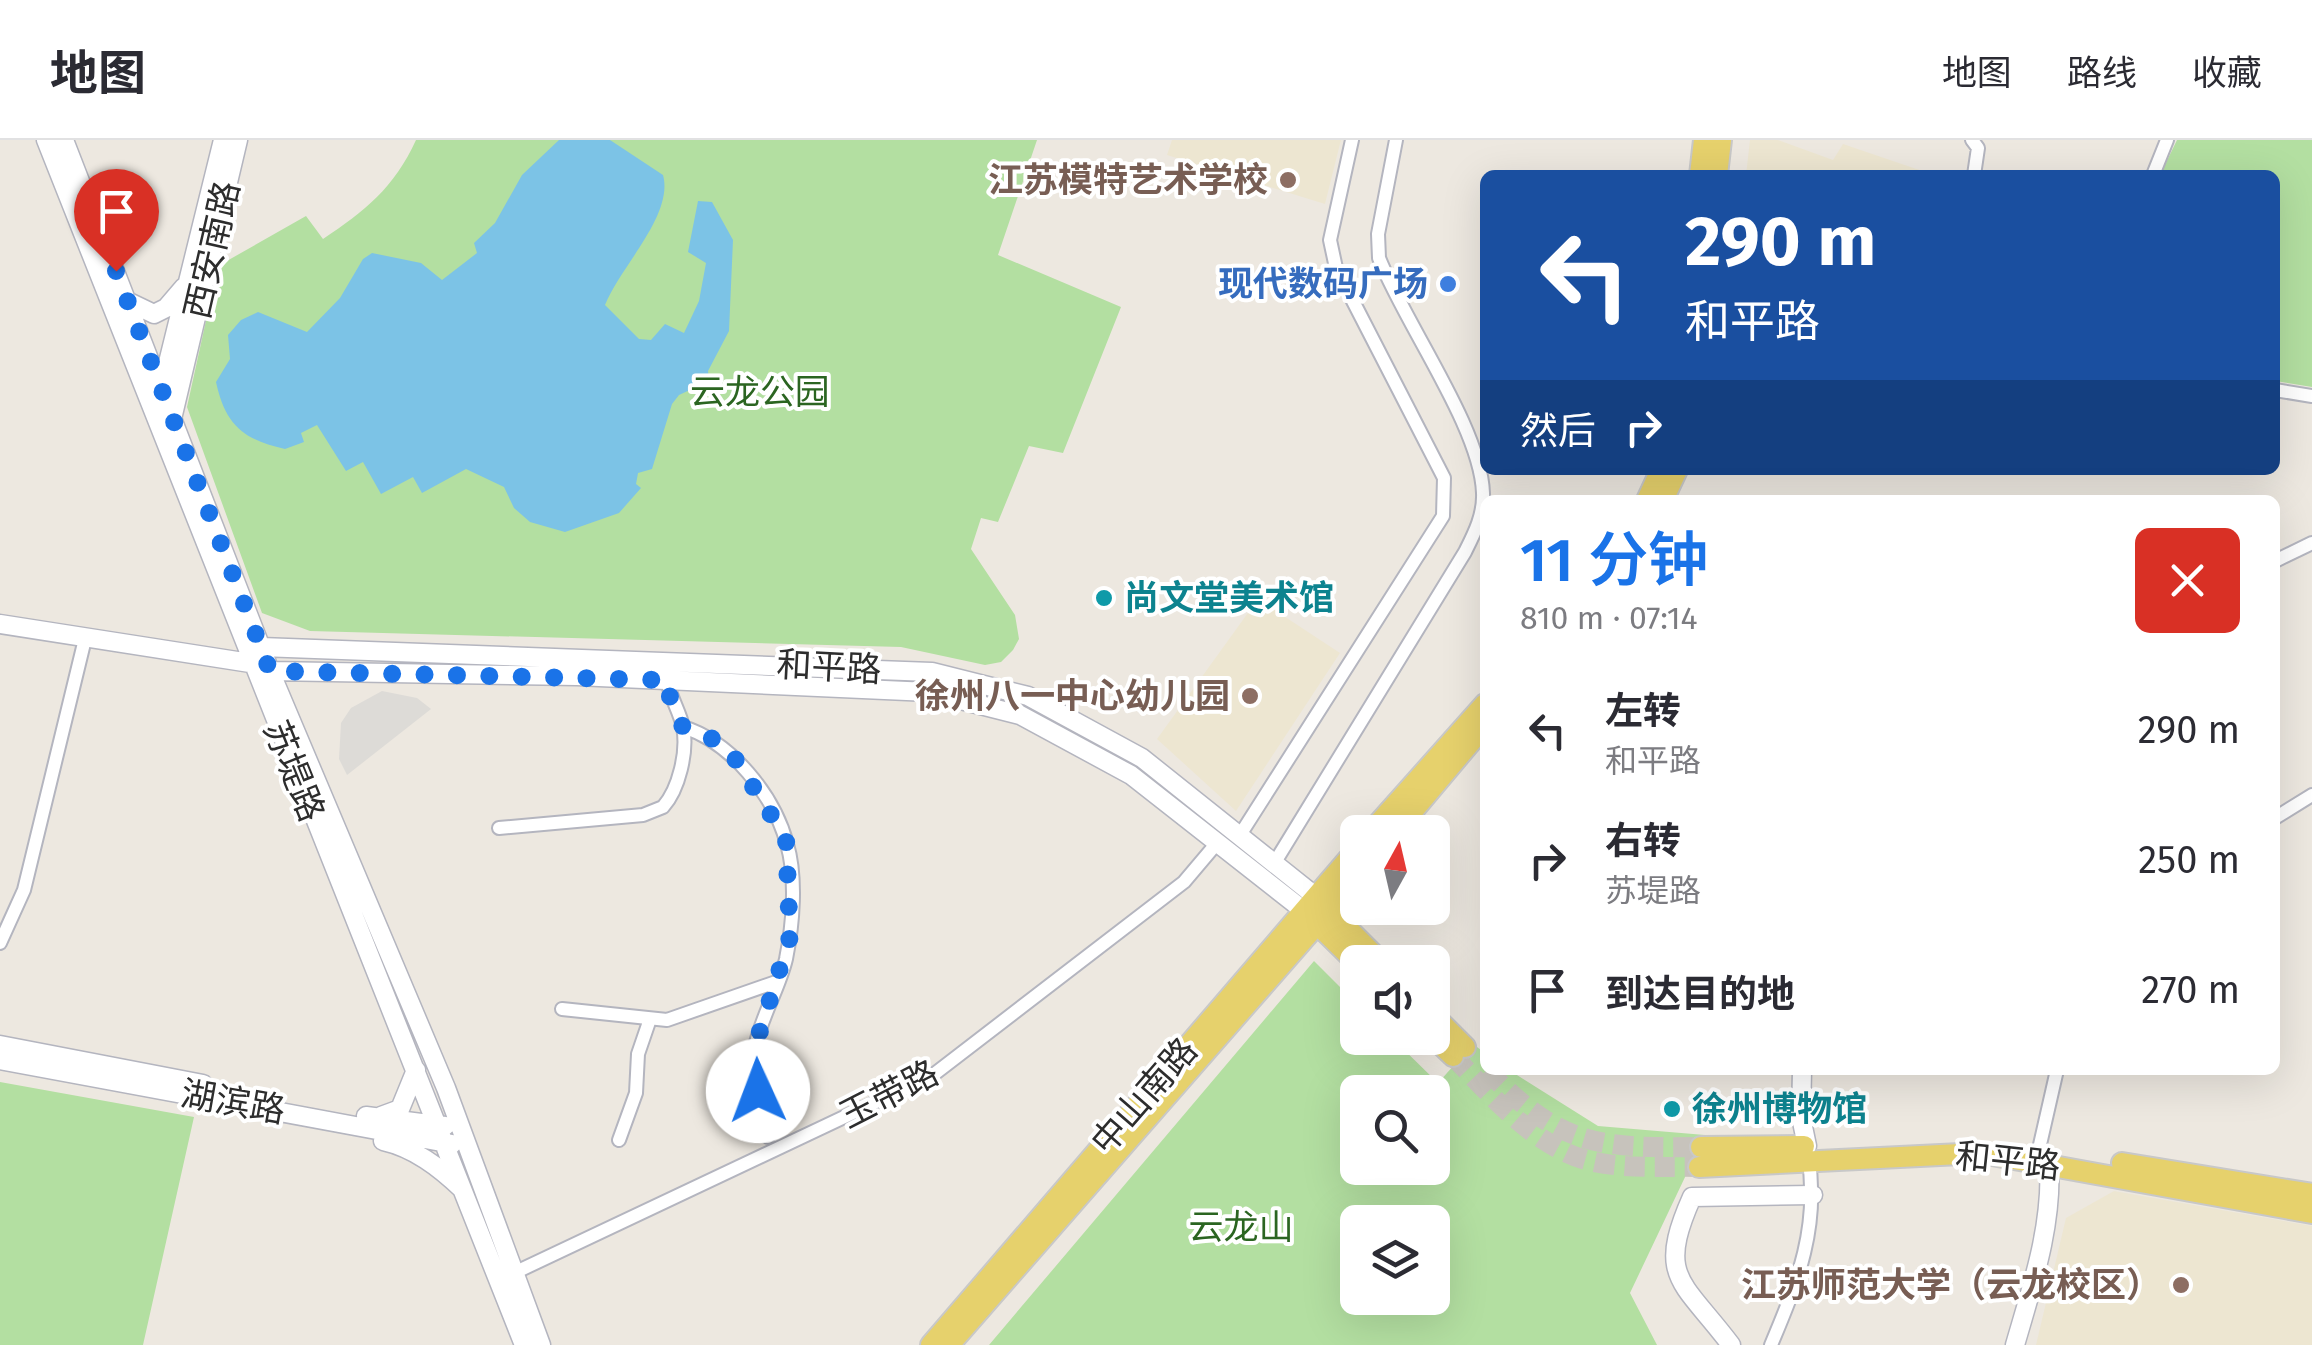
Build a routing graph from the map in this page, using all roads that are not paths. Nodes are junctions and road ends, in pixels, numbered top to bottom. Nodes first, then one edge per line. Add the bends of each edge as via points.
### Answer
1 (46, 140) edge
2 (64, 140) edge
3 (222, 140) edge
4 (238, 140) edge
5 (1352, 140) edge
6 (1396, 140) edge
7 (1704, 140) edge
8 (1721, 140) edge
9 (1972, 140) edge
10 (2168, 140) edge
11 (1701, 170) edge
12 (1718, 170) edge
13 (1975, 170) edge
14 (2155, 170) edge
15 (188, 283) junction
16 (129, 302) junction
17 (162, 388) junction
18 (2280, 391) edge
19 (2312, 396) edge
20 (163, 419) junction
21 (1480, 470) edge
22 (1480, 515) edge
23 (2312, 543) edge
24 (2280, 559) edge
25 (0, 624) edge
26 (85, 639) junction
27 (256, 655) junction
28 (270, 671) junction
29 (667, 680) junction
30 (1480, 710) edge
31 (683, 727) junction
32 (1480, 731) edge
33 (2312, 795) edge
34 (1386, 815) edge
35 (1409, 815) edge
36 (2280, 815) edge
37 (498, 828) dead end
38 (1240, 835) junction
39 (1217, 843) junction
40 (1275, 862) junction
41 (1340, 875) edge
42 (1340, 891) edge
43 (1316, 910) junction
44 (0, 943) edge
45 (1343, 945) edge
46 (1360, 945) edge
47 (779, 981) junction
48 (562, 1009) dead end
49 (650, 1019) junction
50 (1450, 1038) edge
51 (0, 1044) edge
52 (1450, 1046) tunnel mouth
53 (0, 1060) edge
54 (416, 1067) junction
55 (1802, 1075) edge
56 (2055, 1075) edge
57 (317, 1118) junction
58 (376, 1118) junction
59 (443, 1134) junction
60 (463, 1137) junction
61 (768, 1137) dead end
62 (619, 1140) dead end
63 (1808, 1152) junction
64 (2044, 1156) junction
65 (1700, 1157) tunnel mouth
66 (466, 1193) junction
67 (2312, 1194) edge
68 (1813, 1195) junction
69 (2312, 1213) edge
70 (511, 1281) junction
71 (520, 1312) junction
72 (524, 1345) edge
73 (540, 1345) edge
74 (931, 1345) edge
75 (950, 1345) edge
76 (1730, 1345) edge
77 (1771, 1345) edge
78 (2015, 1345) edge

1 - 20 main road, 苏堤路
2 - 16 main road, 苏堤路
3 - 15 main road, 西安南路
4 - 20 main road, 西安南路
5 - 38 street via 1330,240 1336,268 1444,478 1443,516
6 - 21 street via 1378,234 1380,258
7 - 11 main road
8 - 12 main road
9 - 13 street via 1978,148
10 - 14 street
15 - 16 main road via 154,314
15 - 17 main road, 西安南路
16 - 17 main road, 苏堤路
17 - 20 main road, 苏堤路
18 - 19 street
20 - 27 main road, 苏堤路
22 - 40 street via 1465,552
23 - 24 street
25 - 26 main road, 和平路
26 - 27 main road, 和平路
26 - 44 street via 24,890
27 - 28 main road, 苏堤路
27 - 38 main road, 和平路 via 932,672 1028,696 1142,758
27 - 54 main road, 苏堤路
28 - 29 main road, 和平路
28 - 60 main road, 苏堤路
29 - 31 street
29 - 39 main road, 和平路 via 929,692 1020,715 1131,775
30 - 34 main road
31 - 37 street via 676,784 663,807
31 - 47 street via 732,754 786,838 790,937
32 - 35 main road
33 - 36 street
38 - 40 main road, 和平路
39 - 43 main road, 和平路
39 - 70 street, 玉带路 via 1184,882 933,1075
40 - 43 main road, 和平路
41 - 43 main road, 中山南路
42 - 43 main road, 中山南路
43 - 45 main road, 和平路
43 - 46 main road, 和平路
43 - 74 main road, 中山南路
43 - 75 main road, 中山南路
47 - 49 street via 684,1016
47 - 61 street via 754,1050
48 - 49 street
49 - 62 street
50 - 52 main road via 1460,1052
51 - 58 main road, 湖滨路
53 - 57 main road, 湖滨路
54 - 58 main road via 400,1110
54 - 59 main road, 苏堤路
55 - 63 main road
56 - 64 street
57 - 59 main road, 湖滨路
57 - 66 main road via 401,1146
58 - 59 main road, 湖滨路
59 - 60 main road
59 - 66 main road, 苏堤路
60 - 70 main road, 苏堤路
63 - 64 main road, 和平路
63 - 65 main road, 和平路
63 - 68 street
64 - 67 main road, 和平路
64 - 69 main road, 和平路
64 - 78 main road via 2051,1191
66 - 70 main road, 苏堤路
68 - 76 main road via 1692,1197 1675,1235 1674,1269
68 - 77 street via 1804,1270
70 - 71 main road, 苏堤路
71 - 72 main road, 苏堤路
71 - 73 main road, 苏堤路

